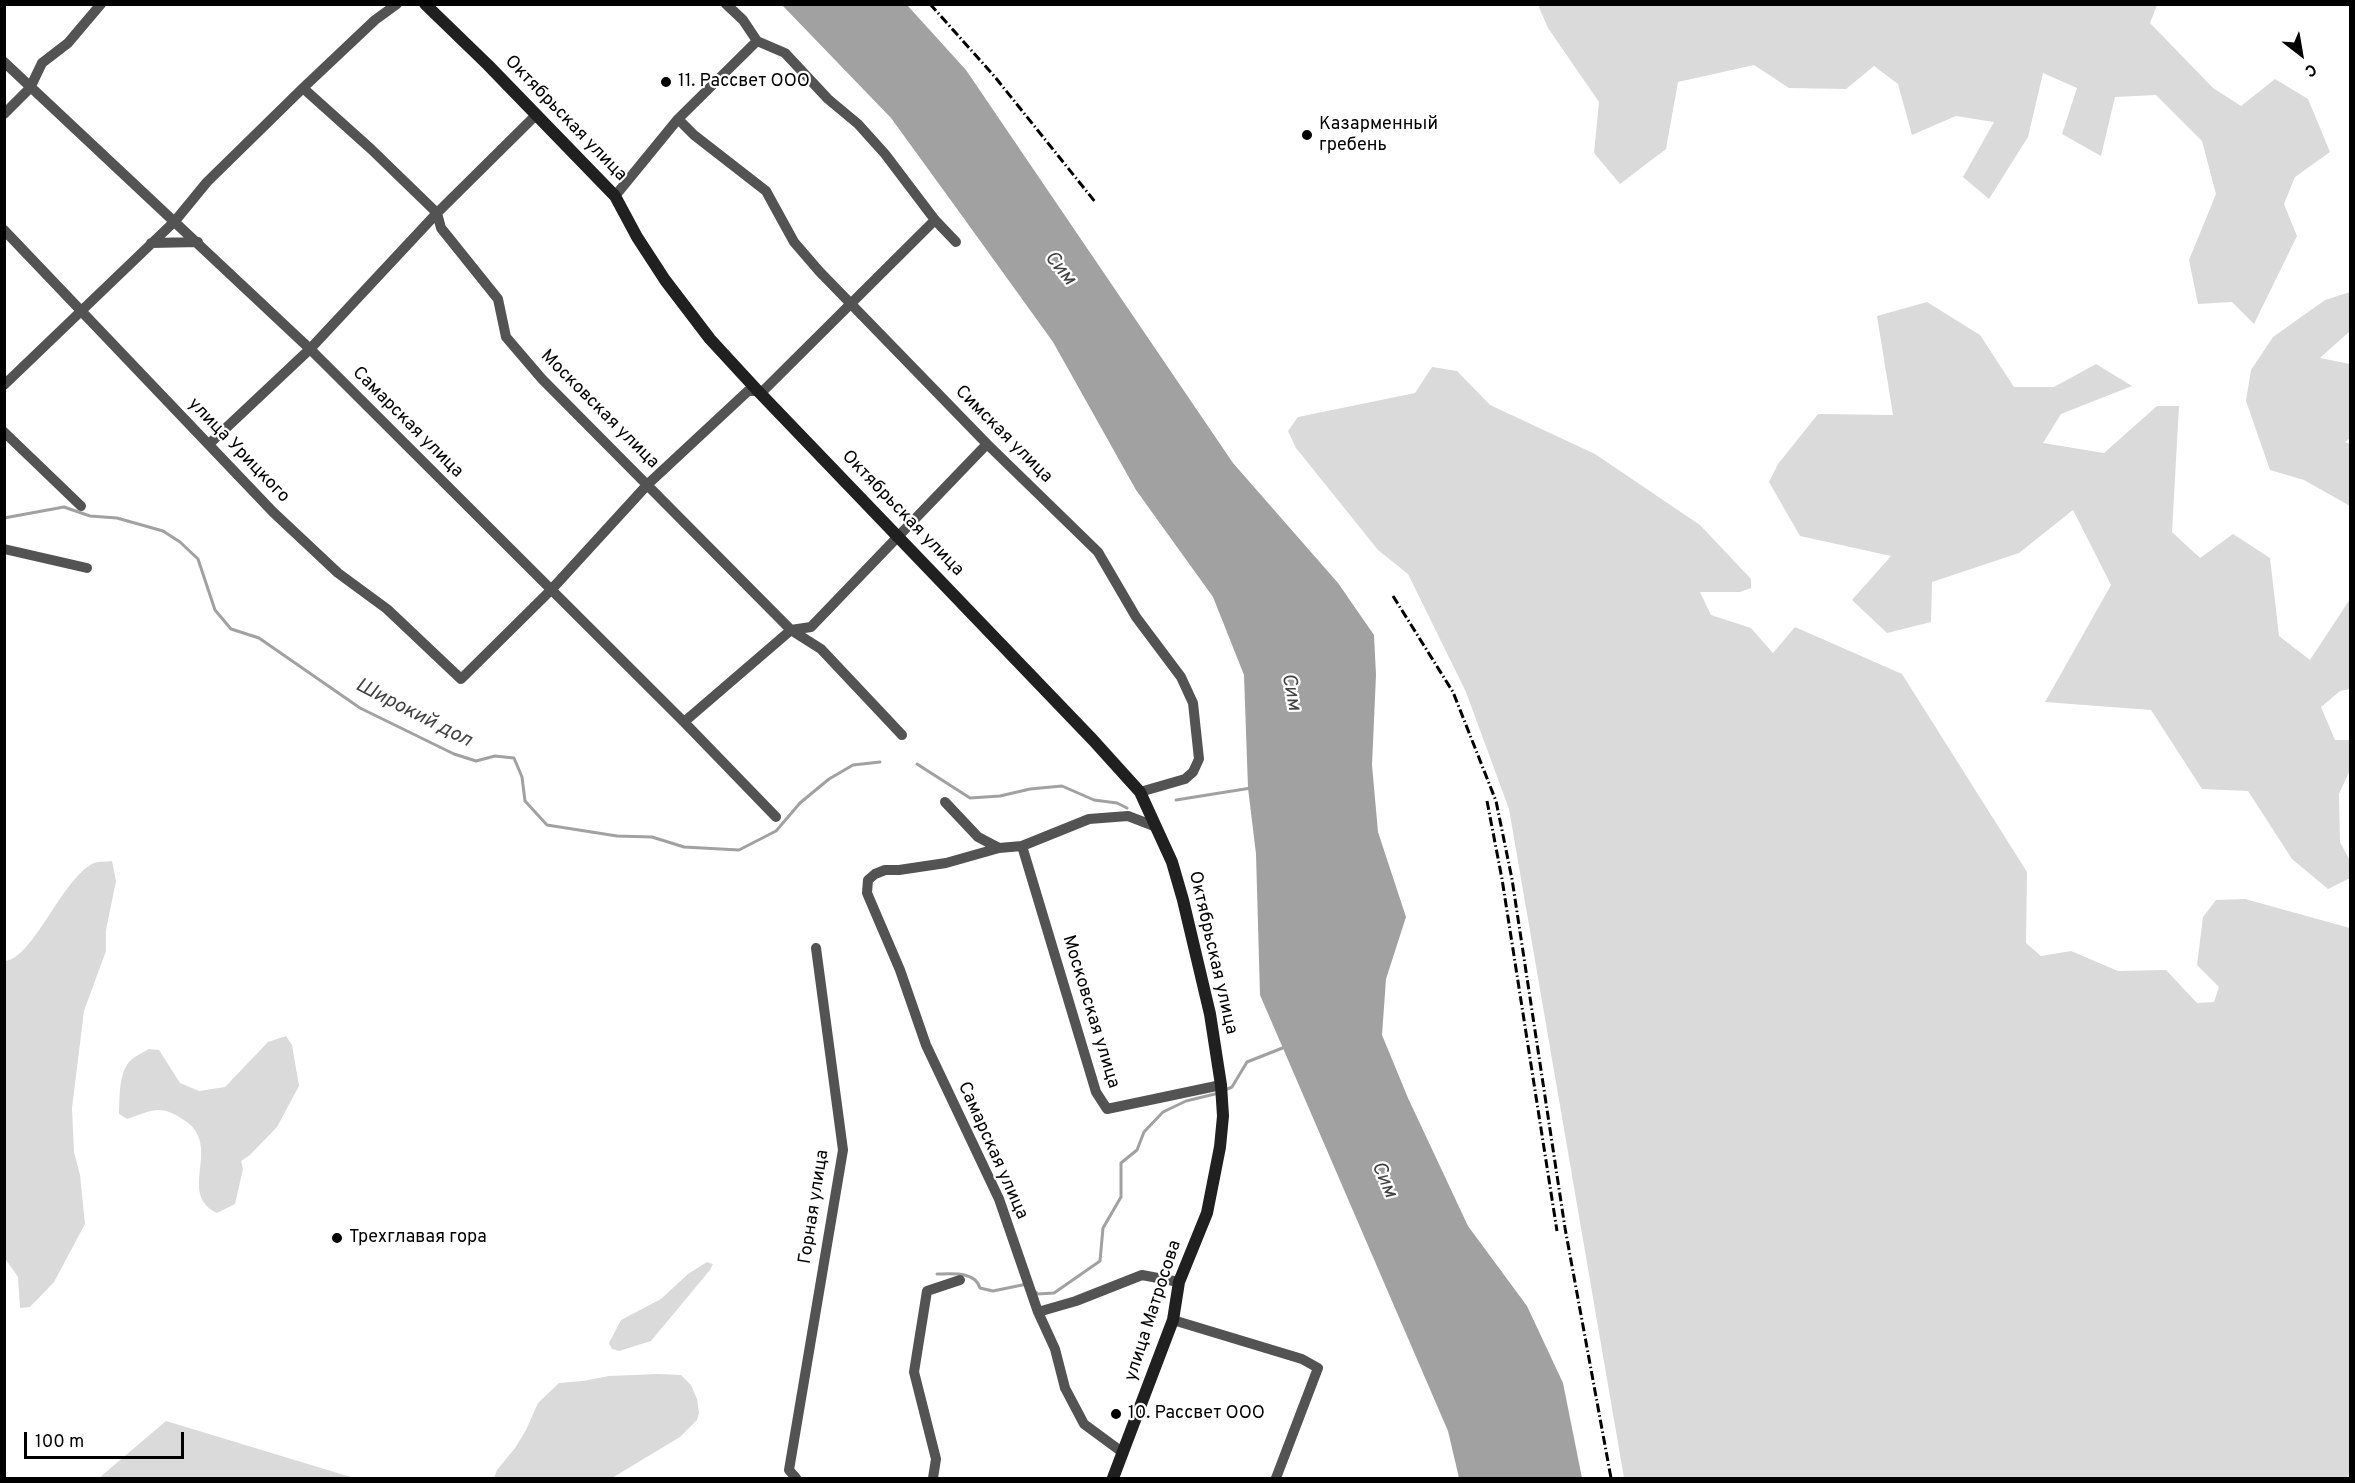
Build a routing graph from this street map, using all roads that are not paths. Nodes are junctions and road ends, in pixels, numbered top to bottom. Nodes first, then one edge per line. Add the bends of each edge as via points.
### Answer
1 (96, 4) edge
2 (101, 4) edge
3 (397, 4) edge
4 (425, 4) edge
5 (726, 4) edge
6 (90, 17) junction
7 (757, 41) junction
8 (4, 62) edge
9 (30, 88) junction
10 (303, 88) junction
11 (4, 114) edge
12 (536, 115) junction
13 (678, 119) junction
14 (615, 196) junction
15 (437, 213) junction
16 (935, 220) junction
17 (176, 221) junction
18 (4, 230) edge
19 (198, 242) junction
20 (956, 242) dead end
21 (151, 243) junction
22 (851, 302) junction
23 (81, 311) junction
24 (310, 349) junction
25 (4, 385) edge
26 (757, 390) junction
27 (4, 432) edge
28 (209, 444) junction
29 (987, 444) junction
30 (648, 484) junction
31 (81, 506) dead end
32 (898, 535) junction
33 (4, 549) edge
34 (87, 568) dead end
35 (551, 590) junction
36 (791, 630) junction
37 (684, 722) junction
38 (902, 735) dead end
39 (1140, 792) junction
40 (945, 802) dead end
41 (776, 817) dead end
42 (1154, 826) junction
43 (1022, 846) junction
44 (999, 848) junction
45 (816, 948) dead end
46 (1221, 1084) junction
47 (1223, 1116) joint
48 (960, 1280) dead end
49 (1179, 1282) junction
50 (1038, 1312) junction
51 (1173, 1320) junction
52 (1122, 1452) junction
53 (792, 1474) edge
54 (933, 1479) edge
55 (1113, 1479) edge
56 (1276, 1479) edge

1 - 6 street
2 - 6 street
3 - 10 street
4 - 12 main road, Октябрьская улица
5 - 7 street
6 - 9 street via 68,43 42,63
7 - 13 street
7 - 16 street via 785,53 858,124
8 - 9 street, Самарская улица
9 - 11 street
9 - 17 street, Самарская улица
10 - 15 street, Московская улица
10 - 17 street via 207,182
12 - 14 main road, Октябрьская улица
12 - 15 street
13 - 14 street
13 - 22 street, Симская улица via 766,191 794,242
14 - 26 main road, Октябрьская улица via 665,280 710,339
15 - 24 street
15 - 30 street, Московская улица via 441,228 498,299 507,337 542,379
16 - 20 street
16 - 22 street
17 - 19 street, Самарская улица
17 - 21 street
18 - 23 street, улица Урицкого
19 - 21 street
19 - 24 street, Самарская улица
21 - 23 street
22 - 26 street via 763,391
22 - 29 street, Симская улица
23 - 25 street
23 - 28 street, улица Урицкого
24 - 28 street
24 - 35 street, Самарская улица
26 - 30 street via 748,391
26 - 32 main road, Октябрьская улица
27 - 31 street
28 - 35 street, улица Урицкого via 338,573 387,609 461,679
29 - 32 street
29 - 39 street, Симская улица via 1098,552 1136,617 1181,677 1193,703 1198,759 1193,772 1185,779
30 - 35 street
30 - 36 street, Московская улица
32 - 36 street via 811,627
32 - 39 main road, Октябрьская улица
33 - 34 street
35 - 37 street, Самарская улица
36 - 37 street
36 - 38 street, Московская улица via 821,649
37 - 41 street, Самарская улица
39 - 42 main road, Октябрьская улица
40 - 44 street via 978,837
42 - 43 street via 1128,816 1089,819
42 - 46 main road, Октябрьская улица via 1172,862 1183,900 1210,1014
43 - 44 street
43 - 46 street, Московская улица via 1096,1092 1107,1109
44 - 50 street, Самарская улица via 946,863 885,870 868,880 867,893 926,1045 999,1199
45 - 53 street, Горная улица via 843,1150
46 - 47 main road, Октябрьская улица
47 - 49 main road, улица Матросова via 1207,1213
48 - 54 street via 927,1292 922,1310 914,1372 936,1459
49 - 50 street via 1142,1275
49 - 51 main road, улица Матросова
50 - 52 street, Самарская улица via 1055,1349 1065,1388 1084,1424
51 - 52 main road, улица Матросова
51 - 56 street via 1302,1359 1318,1368
52 - 55 main road, улица Матросова

